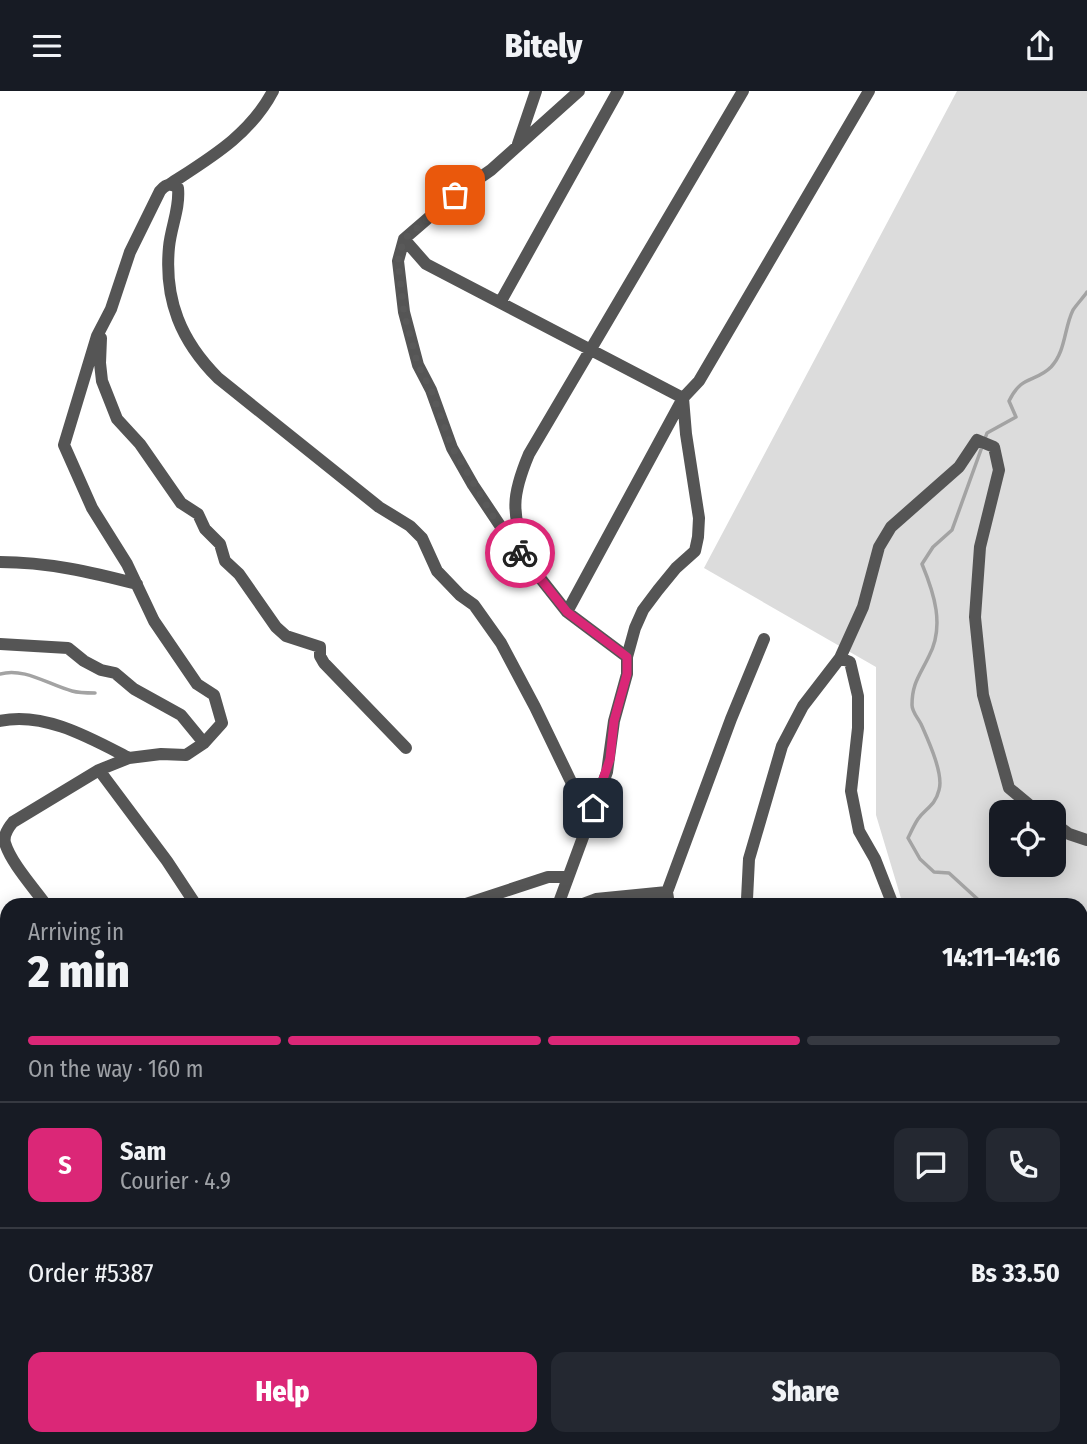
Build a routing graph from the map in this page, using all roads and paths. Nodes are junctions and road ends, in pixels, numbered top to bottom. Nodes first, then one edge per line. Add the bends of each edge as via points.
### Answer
1 (273, 91) edge
2 (536, 91) edge
3 (579, 91) edge
4 (618, 91) edge
5 (743, 91) edge
6 (869, 91) edge
7 (518, 145) junction
8 (170, 184) junction
9 (404, 239) junction
10 (501, 301) junction
11 (106, 318) junction
12 (592, 349) junction
13 (683, 398) junction
14 (526, 560) junction
15 (0, 562) edge
16 (136, 584) junction
17 (567, 612) junction
18 (764, 639) dead end
19 (0, 644) edge
20 (627, 657) junction
21 (841, 659) junction
22 (0, 721) edge
23 (204, 743) junction
24 (406, 748) dead end
25 (129, 758) junction
26 (99, 770) junction
27 (1024, 800) edge
28 (586, 825) junction
29 (1066, 832) edge
30 (1087, 840) edge
31 (566, 877) junction
32 (41, 898) edge
33 (191, 898) edge
34 (484, 898) edge
35 (560, 898) edge
36 (668, 898) edge
37 (747, 898) edge
38 (890, 898) edge

1 - 8 street via 254,122 239,136
2 - 7 street
3 - 7 street
4 - 10 street
5 - 12 street
6 - 13 street via 699,381
7 - 9 street
8 - 11 street via 160,191 130,252
8 - 28 street via 178,188 169,246 172,298 176,318 199,359 422,538 437,571 474,605 501,643 577,794
9 - 10 street via 426,264
9 - 14 street via 398,261 404,313 418,365 457,457
10 - 12 street
11 - 16 street via 64,446 92,508
11 - 24 street via 100,363 117,419 181,503 198,514 220,544 225,561 276,627 286,636 320,647 324,663
12 - 13 street
12 - 14 street via 529,454 517,484 514,505
13 - 17 street
13 - 20 street via 699,518 695,551 643,610
14 - 17 street
15 - 16 street via 81,569
16 - 23 street via 154,621 197,684 214,695 222,723
17 - 20 street
18 - 36 street
19 - 23 street via 68,648 181,715
20 - 28 street via 607,772
21 - 27 street via 891,527 959,467 977,439 994,447 999,470 980,547 975,617 983,695 1009,788
21 - 37 street via 803,706 782,746 749,859
21 - 38 street via 850,662 859,697 851,792 859,831
22 - 25 street via 27,718 48,723
23 - 25 street via 186,755
25 - 26 street
26 - 32 street via 8,828 5,843
26 - 33 street
28 - 31 street
29 - 30 street
31 - 34 street via 548,877
31 - 35 street

